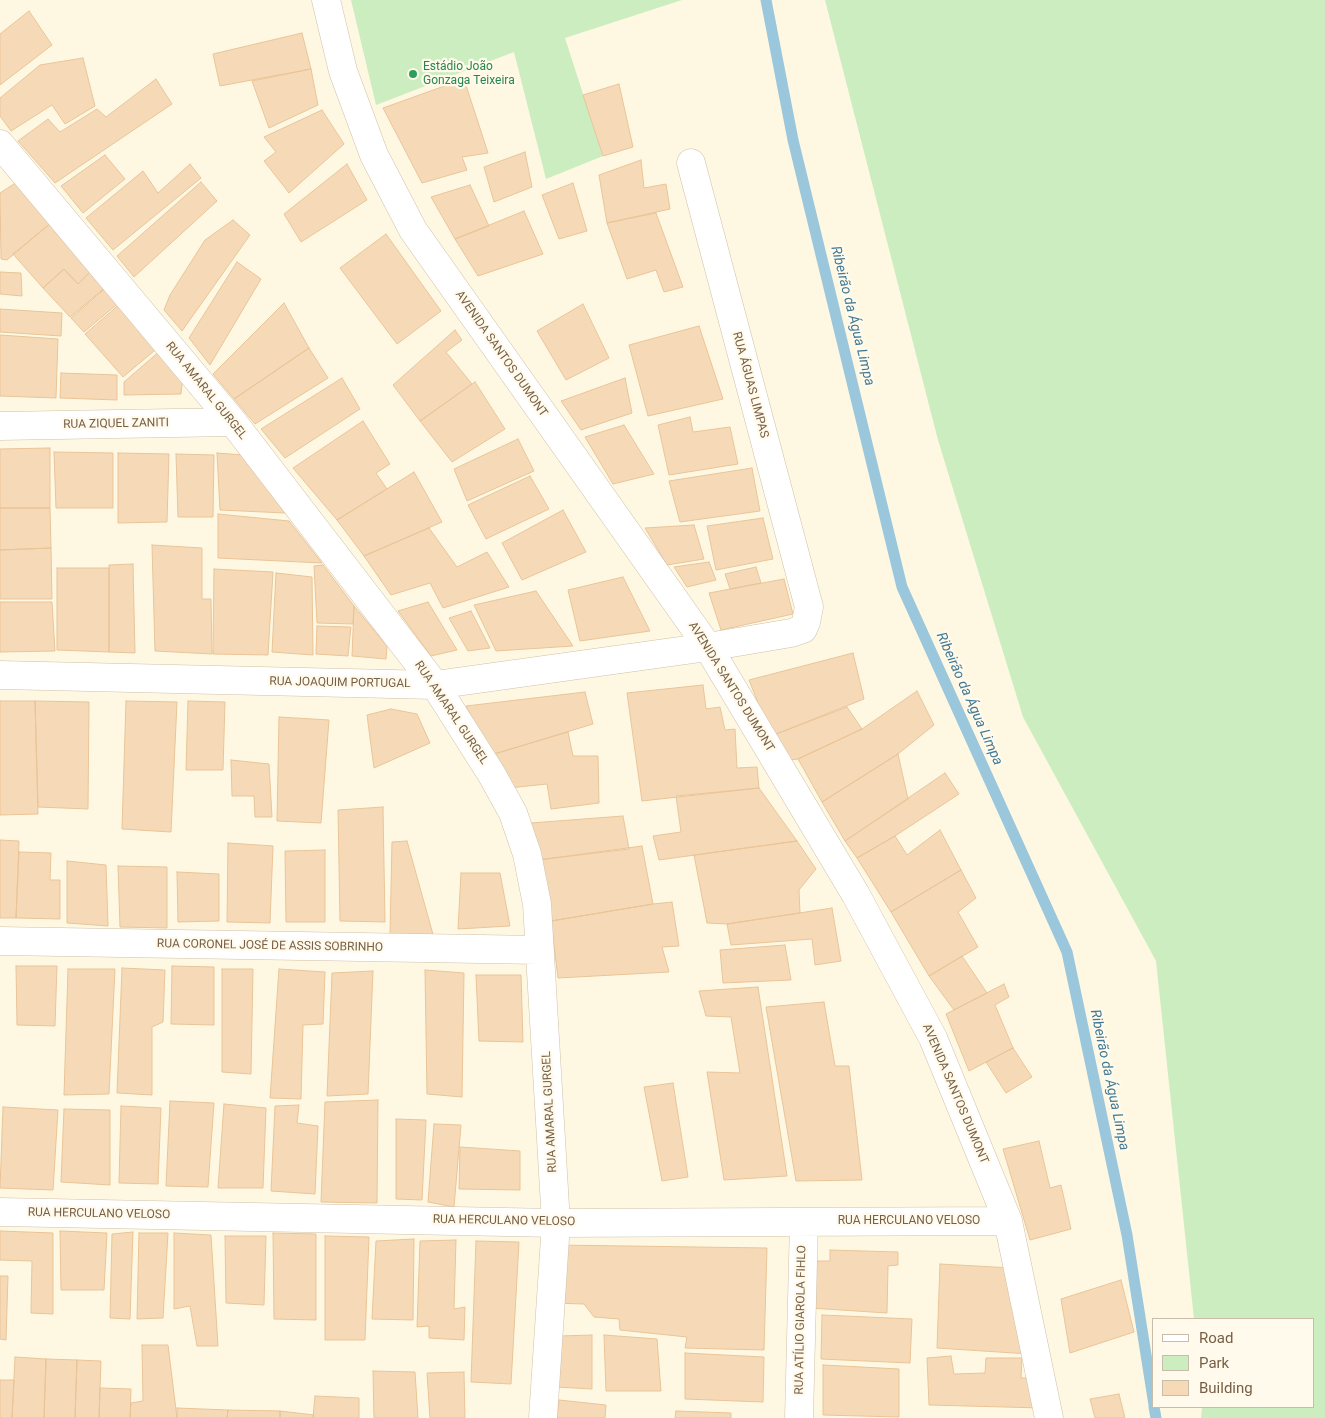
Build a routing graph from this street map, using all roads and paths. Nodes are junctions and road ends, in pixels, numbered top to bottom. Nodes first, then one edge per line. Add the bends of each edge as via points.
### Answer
1 (326, 0) edge
2 (0, 144) edge
3 (691, 163) dead end
4 (233, 422) junction
5 (0, 426) edge
6 (809, 606) joint
7 (708, 647) junction
8 (0, 676) edge
9 (435, 685) junction
10 (0, 941) edge
11 (540, 950) junction
12 (0, 1212) edge
13 (1008, 1221) junction
14 (804, 1222) junction
15 (556, 1223) junction
16 (543, 1418) edge
17 (799, 1418) edge
18 (1049, 1418) edge

1 - 7 street, AVENIDA SANTOS DUMONT via 343,70 374,155 413,230
2 - 4 street, RUA AMARAL GURGEL
3 - 6 street, RUA ÁGUAS LIMPAS
4 - 5 street, RUA ZIQUEL ZANITI
4 - 9 street, RUA AMARAL GURGEL
6 - 7 street, RUA JOAQUIM PORTUGAL via 803,629
7 - 9 street, RUA JOAQUIM PORTUGAL
7 - 13 street, AVENIDA SANTOS DUMONT via 856,895 933,1038
8 - 9 street, RUA JOAQUIM PORTUGAL
9 - 11 street, RUA AMARAL GURGEL via 513,813 527,854 537,904
10 - 11 street, RUA CORONEL JOSÉ DE ASSIS SOBRINHO
11 - 15 street, RUA AMARAL GURGEL
12 - 15 street, RUA HERCULANO VELOSO
13 - 14 street, RUA HERCULANO VELOSO
13 - 18 street, AVENIDA SANTOS DUMONT
14 - 15 street, RUA HERCULANO VELOSO
14 - 17 street, RUA ATÍLIO GIAROLA FIHLO
15 - 16 street, RUA AMARAL GURGEL

